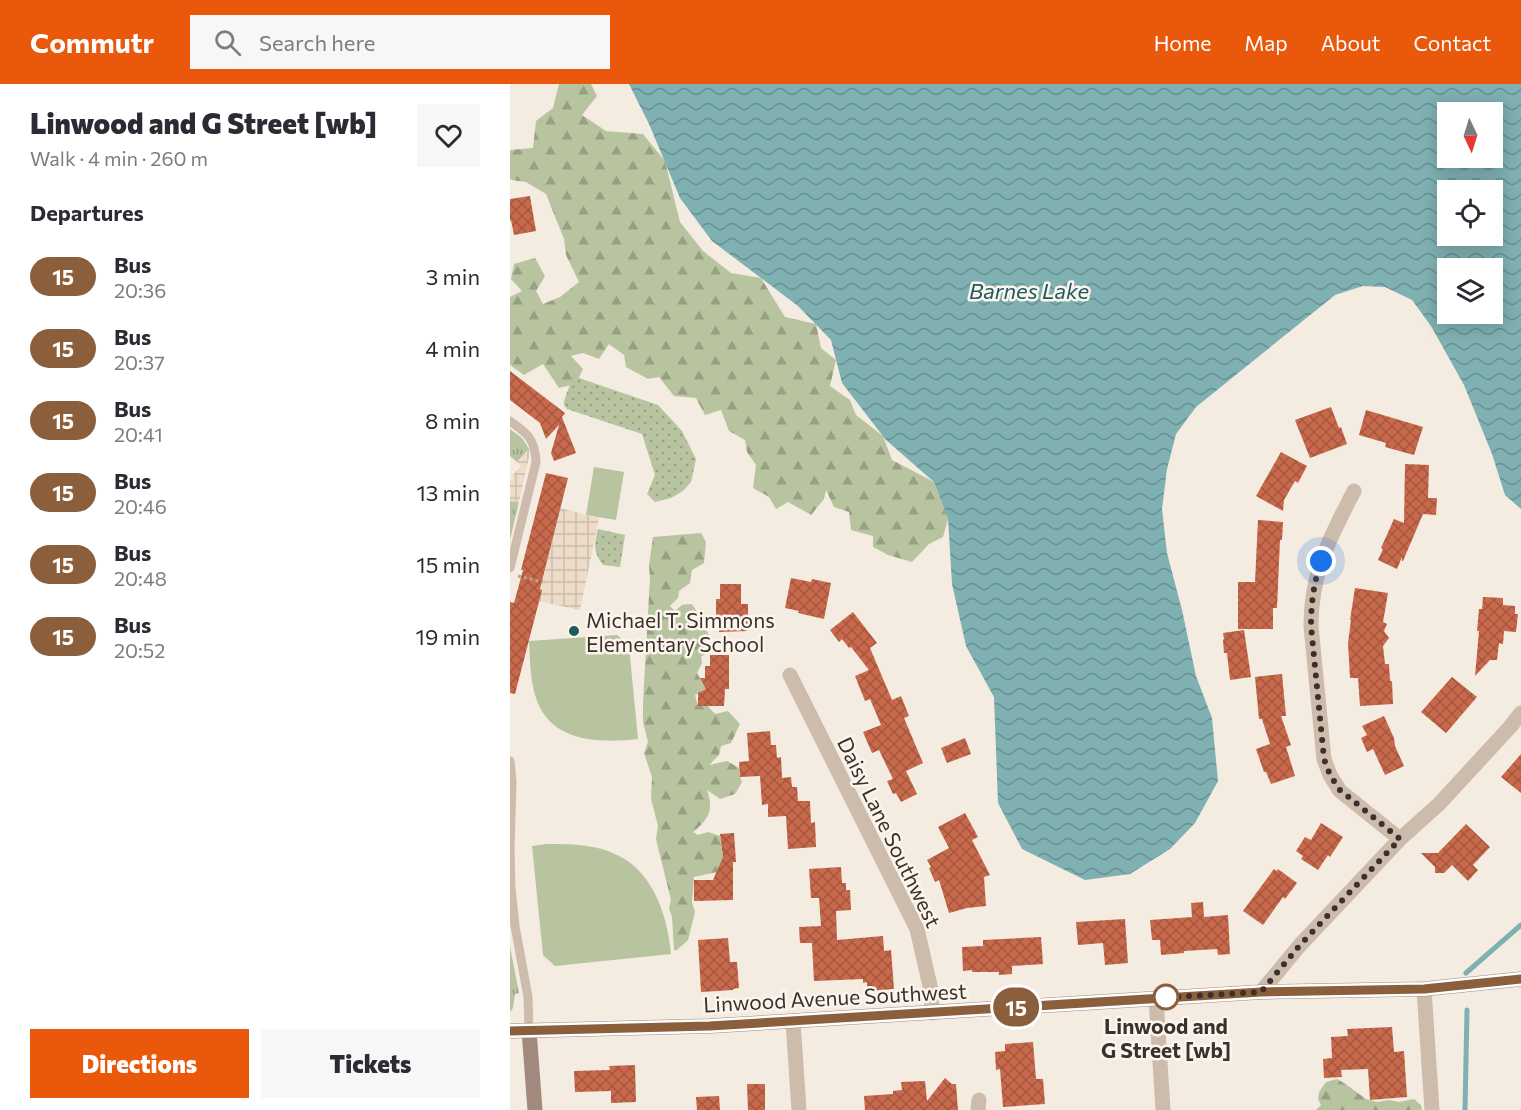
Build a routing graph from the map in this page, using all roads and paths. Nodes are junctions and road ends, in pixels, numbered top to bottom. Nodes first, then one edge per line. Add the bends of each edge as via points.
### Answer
1 (510, 421) edge
2 (1354, 491) dead end
3 (513, 572) edge
4 (543, 582) dead end
5 (790, 675) dead end
6 (1521, 713) edge
7 (510, 761) edge
8 (1400, 839) junction
9 (1521, 979) edge
10 (1424, 989) junction
11 (1261, 992) junction
12 (1156, 998) junction
13 (932, 1013) junction
14 (793, 1021) junction
15 (529, 1030) junction
16 (510, 1031) edge
17 (535, 1110) edge
18 (799, 1110) edge
19 (1163, 1110) edge
20 (1432, 1110) edge

1 - 3 lane via 533,442 536,462
2 - 8 street via 1326,545 1311,607 1324,759 1340,790
3 - 4 path
5 - 13 street, Daisy Lane Southwest via 917,929 931,990
6 - 8 street via 1439,804
7 - 15 lane via 511,888 528,998
8 - 11 street
9 - 10 street, Linwood Avenue Southwest
10 - 11 street, Linwood Avenue Southwest
10 - 20 street
11 - 12 street, Linwood Avenue Southwest
12 - 13 street, Linwood Avenue Southwest
12 - 19 street
13 - 14 street, Linwood Avenue Southwest
14 - 15 street, Linwood Avenue Southwest
14 - 18 street
15 - 16 street, Linwood Avenue Southwest
15 - 17 street

